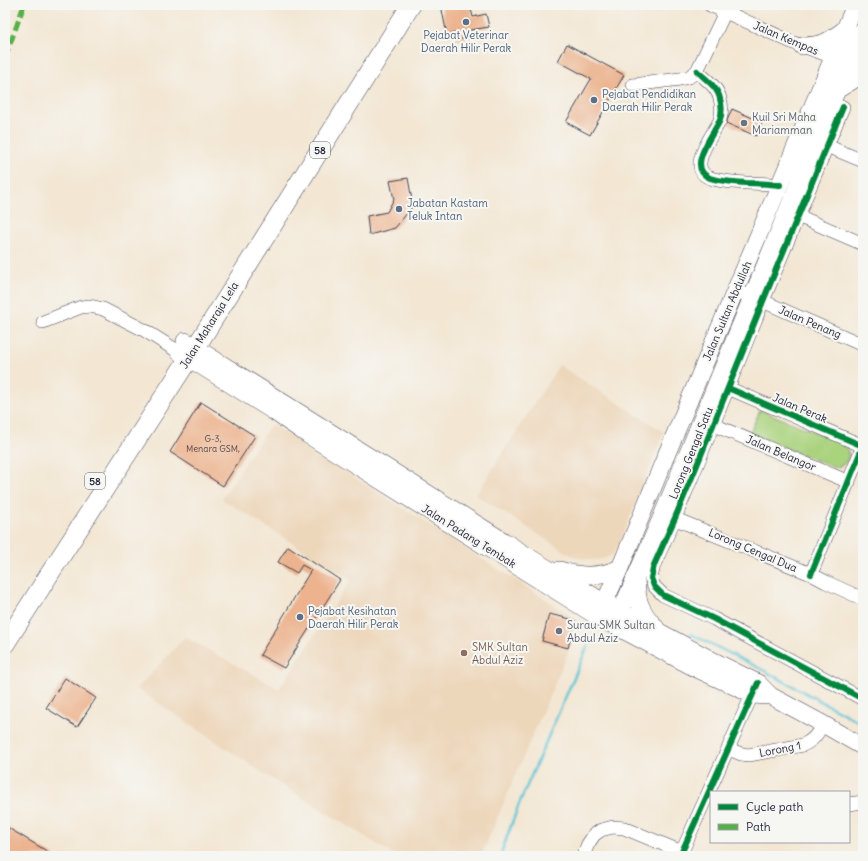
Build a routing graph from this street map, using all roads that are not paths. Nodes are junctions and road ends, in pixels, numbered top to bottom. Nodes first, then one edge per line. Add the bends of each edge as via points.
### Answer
1 (397, 5) edge
2 (411, 5) edge
3 (710, 5) edge
4 (855, 5) edge
5 (725, 12) junction
6 (845, 29) junction
7 (862, 36) edge
8 (802, 46) junction
9 (833, 57) junction
10 (856, 66) edge
11 (697, 71) junction
12 (863, 76) edge
13 (633, 86) dead end
14 (837, 90) junction
15 (843, 107) dead end
16 (827, 146) junction
17 (863, 161) edge
18 (780, 185) junction
19 (798, 216) junction
20 (863, 244) edge
21 (735, 290) junction
22 (757, 299) junction
23 (43, 322) dead end
24 (863, 345) edge
25 (187, 350) junction
26 (728, 388) junction
27 (714, 425) junction
28 (863, 446) edge
29 (655, 482) junction
30 (849, 482) junction
31 (669, 516) junction
32 (537, 562) junction
33 (620, 568) junction
34 (811, 574) junction
35 (636, 576) junction
36 (863, 599) edge
37 (602, 610) junction
38 (617, 618) junction
39 (5, 620) edge
40 (662, 634) junction
41 (5, 644) edge
42 (755, 689) junction
43 (863, 699) edge
44 (823, 724) junction
45 (863, 747) edge
46 (729, 749) junction
47 (712, 791) edge
48 (708, 800) edge
49 (863, 802) edge
50 (850, 804) edge
51 (681, 854) edge
52 (583, 856) edge

1 - 25 highway, Jalan Maharaja Lela / 58 via 284,183
2 - 25 highway, Jalan Maharaja Lela / 58
3 - 5 street, Jalan Kempas
4 - 6 main road, Jalan Sultan Abdullah
5 - 8 street, Jalan Kempas
5 - 11 street
6 - 8 main road via 823,43
6 - 9 main road, Jalan Sultan Abdullah
7 - 10 main road, Jalan Sultan Abdullah
8 - 9 street, Jalan Kempas
9 - 10 street, Jalan Kempas
9 - 18 main road, Jalan Sultan Abdullah
10 - 14 main road, Jalan Sultan Abdullah
11 - 13 street via 689,77
11 - 18 street via 714,87 720,97 722,108 720,119 702,152 702,171 708,177 722,181
12 - 14 main road
14 - 22 main road, Jalan Sultan Abdullah
15 - 16 street, Lorong Gengal Satu
16 - 17 street
16 - 19 street, Lorong Gengal Satu
18 - 21 main road, Jalan Sultan Abdullah
19 - 20 street
19 - 22 street, Lorong Gengal Satu
21 - 22 street, Jalan Penang
21 - 29 main road, Jalan Sultan Abdullah
22 - 24 street, Jalan Penang
22 - 26 street, Lorong Gengal Satu
22 - 31 main road, Jalan Sultan Abdullah
23 - 25 street via 90,306 103,309
25 - 32 main road, Jalan Padang Tembak
25 - 37 main road, Jalan Padang Tembak via 314,439
25 - 39 highway, Jalan Maharaja Lela / 58
25 - 41 highway, Jalan Maharaja Lela / 58 via 131,448
26 - 27 street, Lorong Gengal Satu
26 - 28 street, Jalan Perak
27 - 30 street, Jalan Belangor
27 - 31 street, Lorong Gengal Satu
28 - 30 street
29 - 31 main road via 658,507
29 - 33 main road, Jalan Sultan Abdullah
30 - 34 street
31 - 34 street, Lorong Cengal Dua
31 - 35 main road, Jalan Sultan Abdullah
31 - 43 street, Lorong Gengal Satu via 651,578 654,586 663,595 714,619
32 - 33 main road via 580,575 601,575
32 - 37 main road, Jalan Padang Tembak
33 - 37 main road, Jalan Sultan Abdullah
34 - 36 street, Lorong Cengal Dua
35 - 38 main road, Jalan Sultan Abdullah
35 - 40 main road via 639,605
37 - 38 main road, Jalan Padang Tembak
38 - 40 main road, Jalan Padang Tembak
38 - 42 main road, Jalan Padang Tembak via 695,668
40 - 42 main road, Jalan Padang Tembak via 710,659
42 - 44 main road, Jalan Padang Tembak
42 - 46 street
44 - 45 main road, Jalan Padang Tembak
44 - 46 street, Lorong 1 via 815,738 803,745 749,755
46 - 47 street
48 - 51 street
49 - 50 street
51 - 52 street via 624,828 613,827 601,830 594,836

